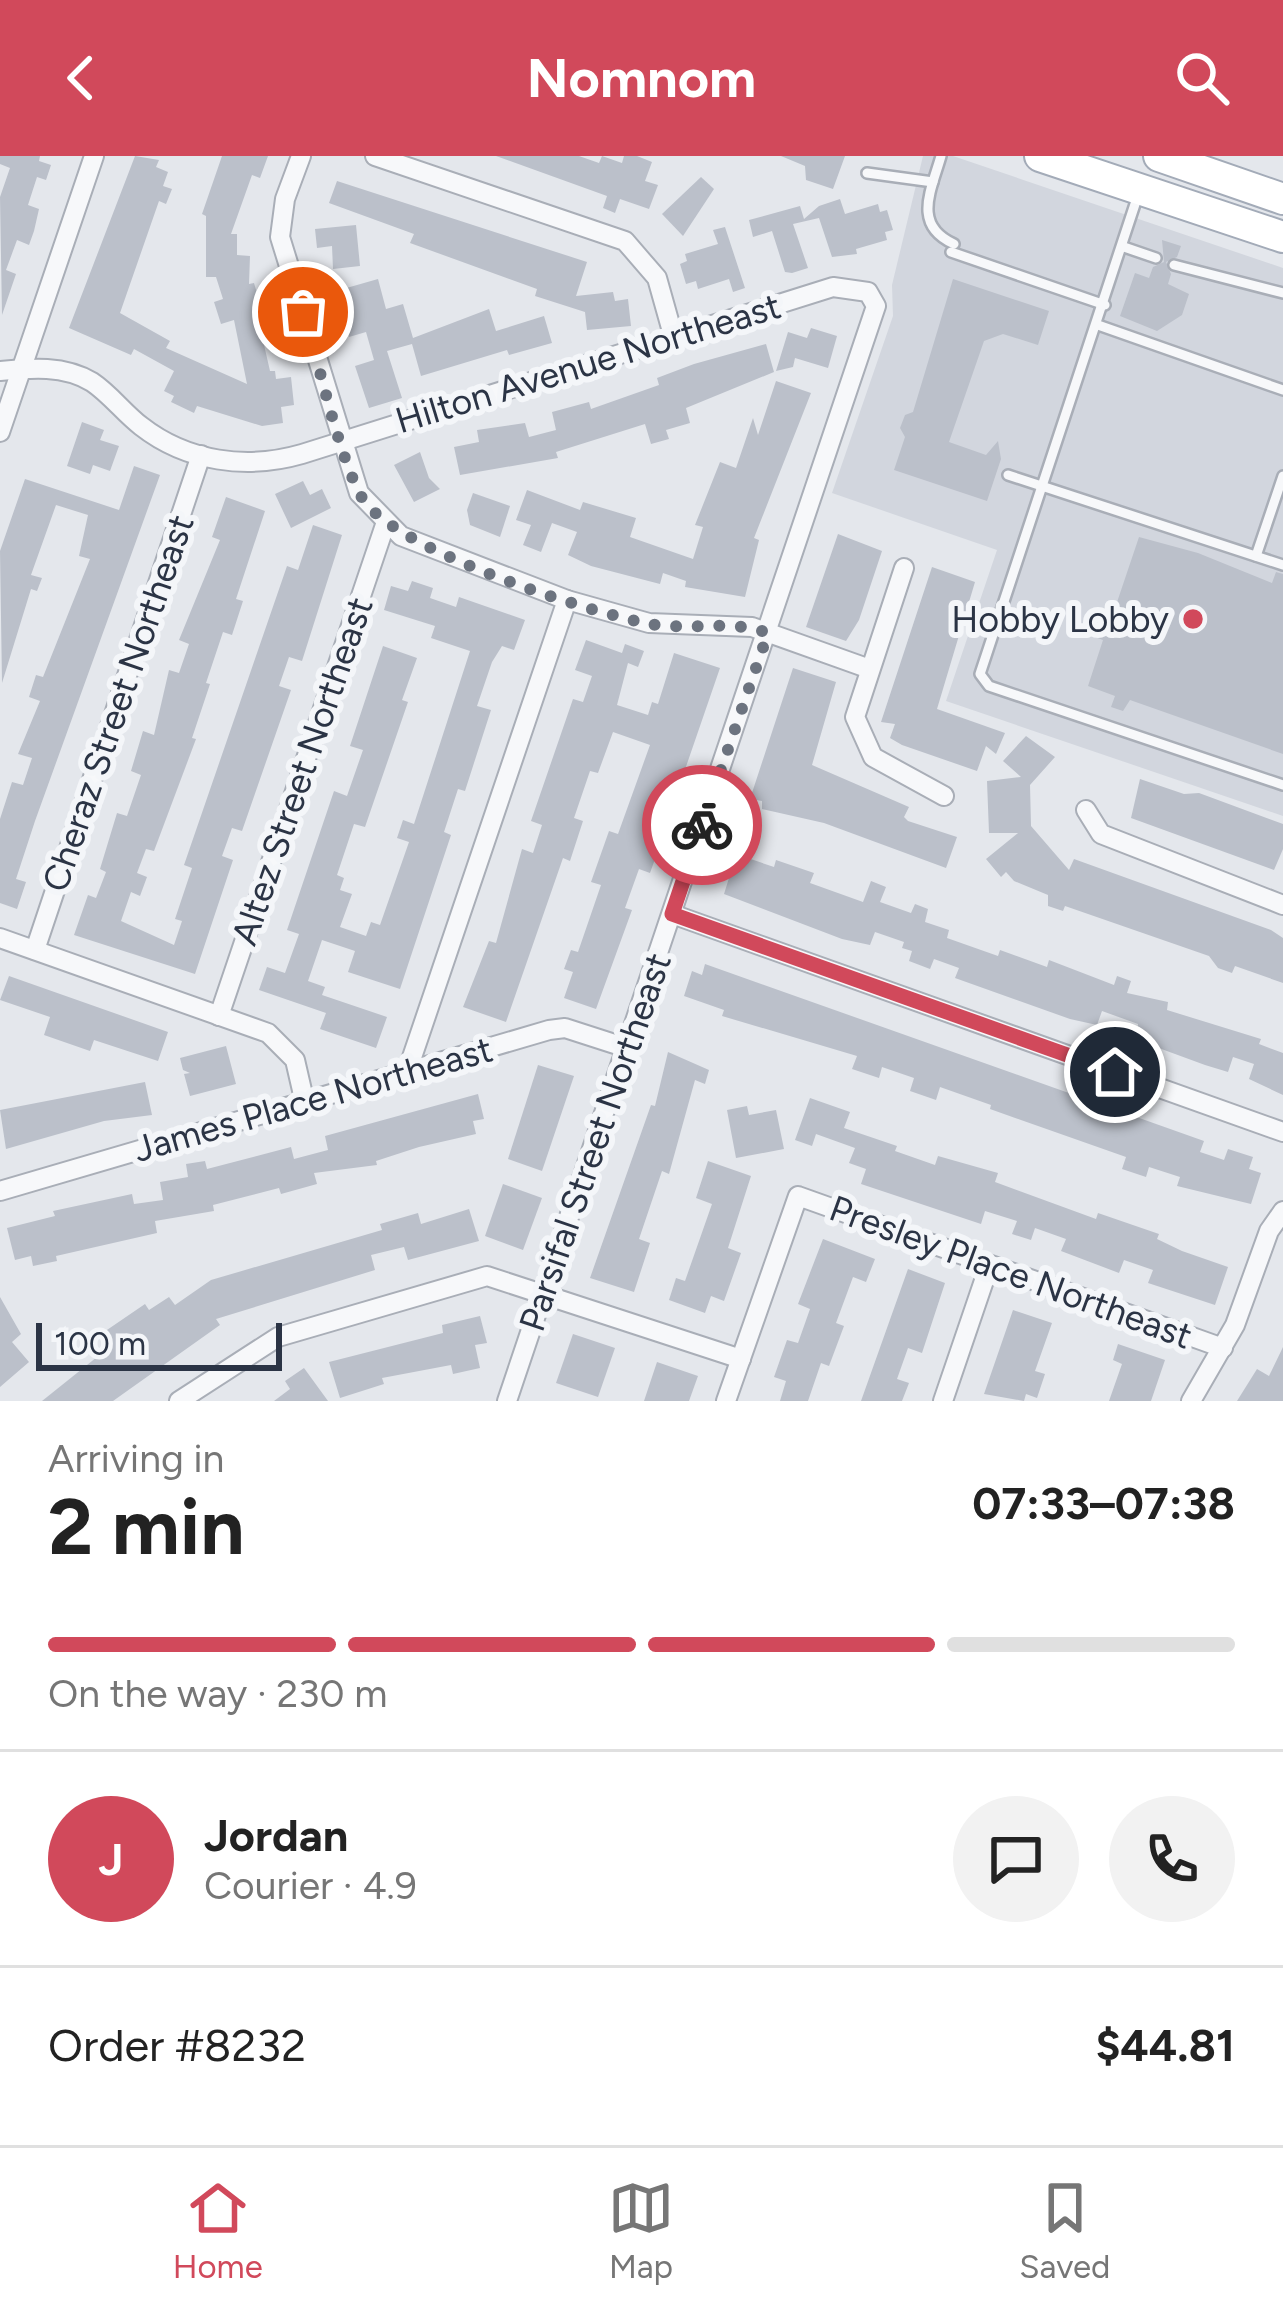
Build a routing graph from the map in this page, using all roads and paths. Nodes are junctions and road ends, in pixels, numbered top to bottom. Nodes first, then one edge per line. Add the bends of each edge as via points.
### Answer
1 (94, 156) edge
2 (301, 156) edge
3 (375, 156) edge
4 (940, 156) edge
5 (1040, 156) edge
6 (1160, 156) edge
7 (404, 160) edge
8 (867, 173) dead end
9 (933, 182) junction
10 (1140, 190) junction
11 (1283, 199) edge
12 (1283, 237) edge
13 (1124, 248) junction
14 (1156, 258) dead end
15 (1174, 265) dead end
16 (1283, 293) edge
17 (1105, 304) junction
18 (1098, 325) junction
19 (674, 335) junction
20 (868, 338) joint
21 (22, 369) junction
22 (0, 371) edge
23 (1283, 390) edge
24 (0, 432) edge
25 (343, 440) junction
26 (201, 455) junction
27 (1008, 475) dead end
28 (1283, 476) edge
29 (1043, 483) junction
30 (385, 525) junction
31 (1256, 556) junction
32 (1283, 565) edge
33 (904, 568) dead end
34 (567, 600) junction
35 (768, 633) junction
36 (867, 668) junction
37 (1283, 785) edge
38 (944, 796) dead end
39 (1086, 810) dead end
40 (1283, 905) edge
41 (672, 914) junction
42 (0, 938) edge
43 (34, 950) junction
44 (219, 1016) junction
45 (627, 1048) junction
46 (408, 1070) junction
47 (304, 1099) junction
48 (1283, 1132) edge
49 (0, 1191) edge
50 (1283, 1211) edge
51 (989, 1266) junction
52 (544, 1293) junction
53 (1223, 1348) junction
54 (741, 1359) junction
55 (178, 1401) edge
56 (507, 1401) edge
57 (726, 1401) edge
58 (943, 1401) edge
59 (1191, 1401) edge

1 - 21 street
2 - 25 street via 280,238
3 - 7 street
4 - 9 lane
5 - 10 main road
6 - 11 main road
7 - 19 street via 625,242 657,278
8 - 9 lane
9 - 17 lane via 929,226 952,248
10 - 12 main road
10 - 13 lane
13 - 14 lane
13 - 17 lane
15 - 16 lane
17 - 18 lane
18 - 23 lane
18 - 29 lane
19 - 20 street, Hilton Avenue Northeast via 854,286 876,306
19 - 25 street, Hilton Avenue Northeast
20 - 35 street, Parsifal Street Northeast
21 - 22 street, Hilton Avenue Northeast
21 - 24 street
21 - 26 street, Hilton Avenue Northeast via 92,382 159,438
25 - 26 street, Hilton Avenue Northeast via 278,461
25 - 30 street via 359,493
26 - 43 street, Cheraz Street Northeast
27 - 29 lane
28 - 31 lane
29 - 31 lane
29 - 37 lane via 980,674 989,686
30 - 34 street
30 - 44 street, Altez Street Northeast
31 - 32 lane
33 - 36 street
34 - 35 street via 649,623
34 - 46 street
35 - 36 street
35 - 41 street, Parsifal Street Northeast
36 - 38 street via 855,717 864,747 885,767
39 - 40 street via 1101,834
41 - 45 street, Parsifal Street Northeast
41 - 48 street
42 - 43 street
43 - 44 street
44 - 47 street via 285,1046
45 - 46 street, James Place Northeast via 566,1028
45 - 52 street, Parsifal Street Northeast
46 - 47 street, James Place Northeast
47 - 49 street, James Place Northeast
50 - 53 street
51 - 53 street, Presley Place Northeast
51 - 54 street, Presley Place Northeast via 799,1196
51 - 58 street
52 - 54 street
52 - 55 street via 487,1276 466,1279 278,1337
52 - 56 street, Parsifal Street Northeast
53 - 59 street
54 - 57 street

